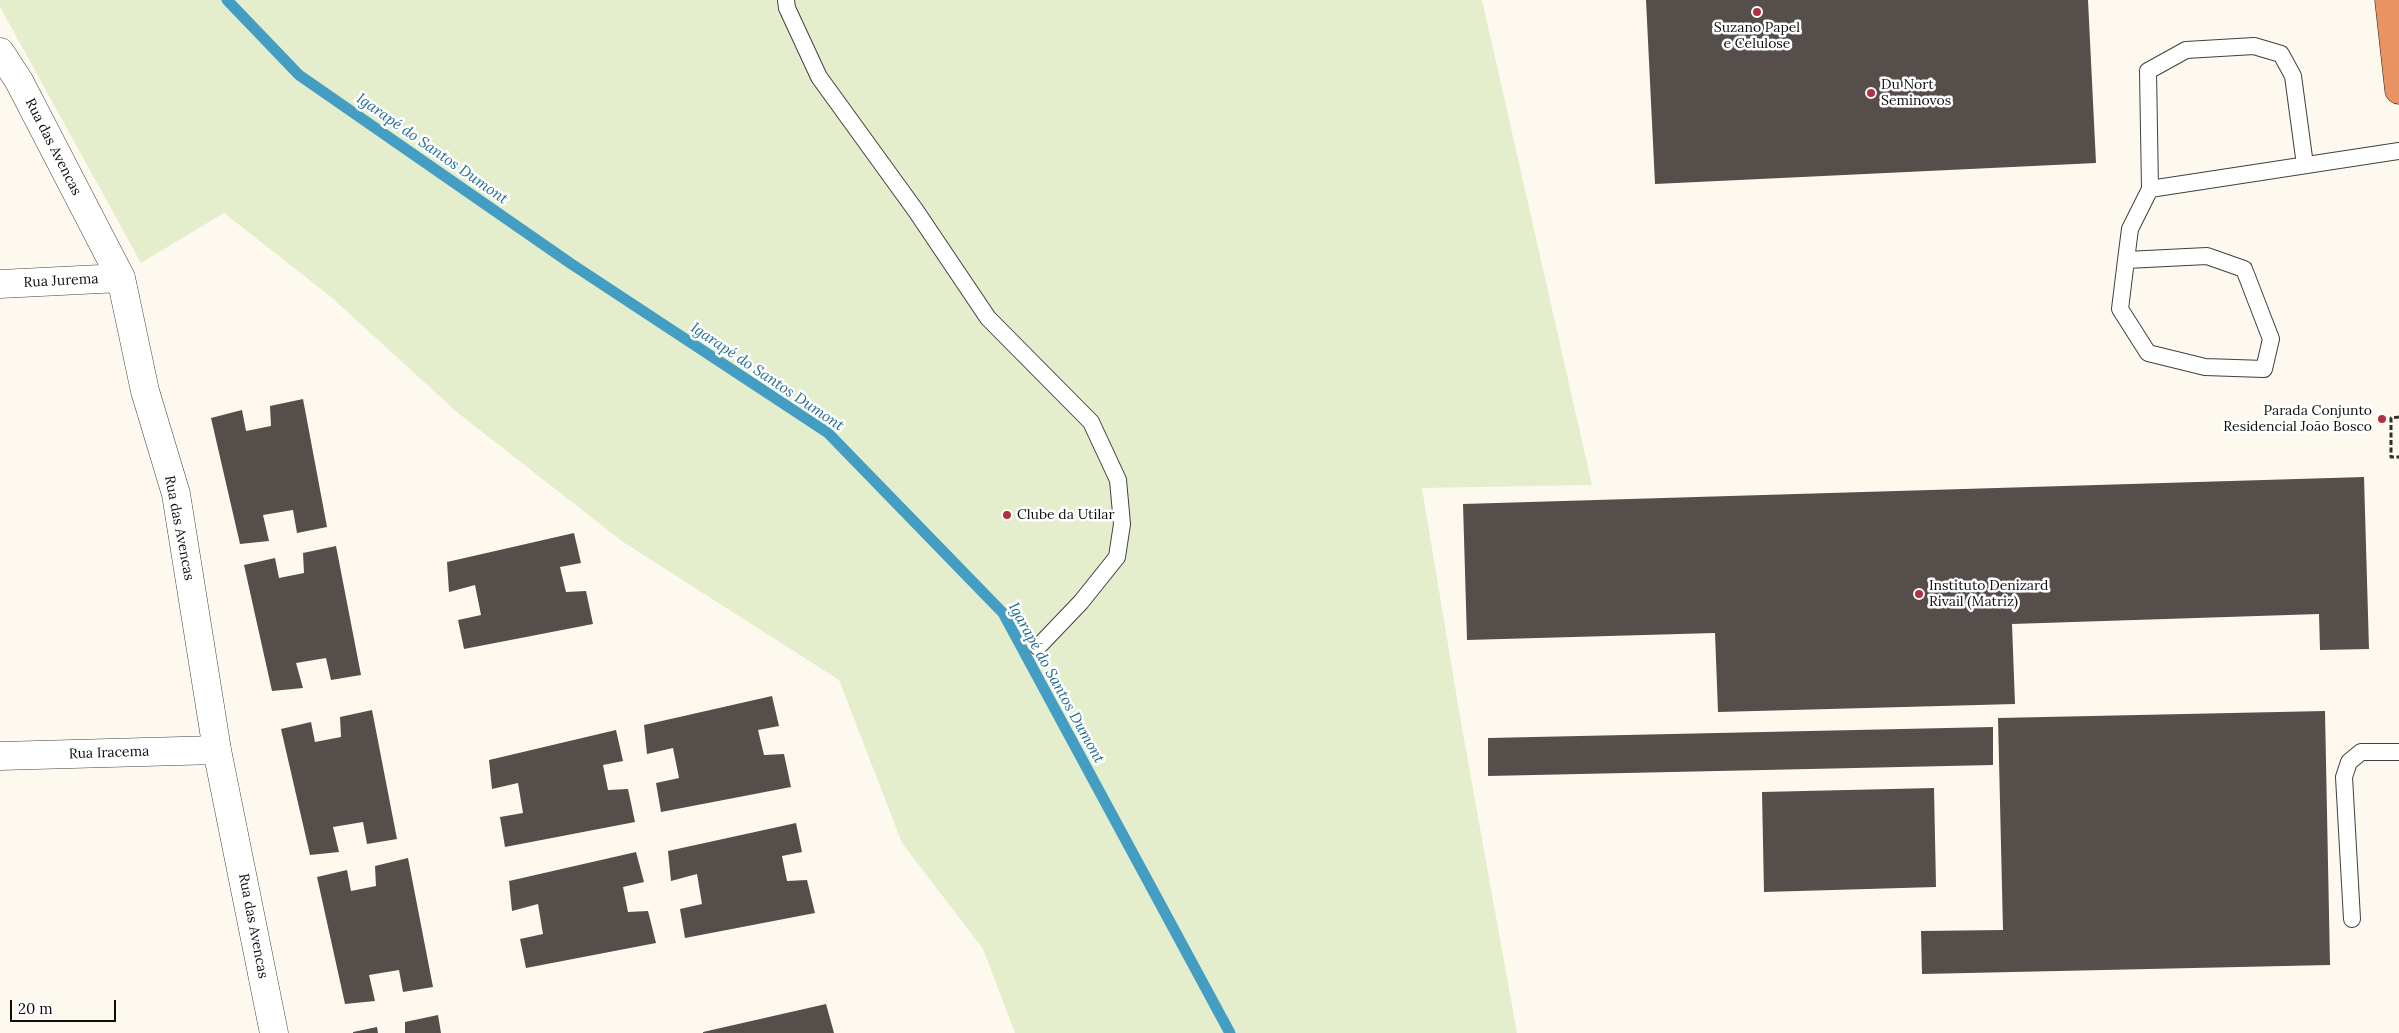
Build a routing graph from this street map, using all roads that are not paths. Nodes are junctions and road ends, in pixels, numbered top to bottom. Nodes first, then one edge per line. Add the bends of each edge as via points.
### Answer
1 (786, 0) edge
2 (2389, 0) edge
3 (0, 52) edge
4 (2399, 90) edge
5 (2399, 151) edge
6 (2305, 165) junction
7 (2150, 189) junction
8 (2126, 260) junction
9 (121, 278) junction
10 (0, 284) edge
11 (1038, 647) dead end
12 (217, 750) junction
13 (2399, 752) edge
14 (0, 756) edge
15 (2352, 919) dead end
16 (274, 1033) edge

1 - 11 lane via 819,77 988,318 1091,422 1118,480 1122,524 1117,557 1081,602
2 - 4 highway
3 - 9 street, Rua das Avencas via 19,81
5 - 6 lane
6 - 7 lane
6 - 7 lane via 2293,76 2281,54 2254,46 2186,50 2148,70
7 - 8 lane via 2130,229
8 - 8 lane via 2120,309 2148,353 2205,367 2264,369 2271,339 2244,268 2207,256
9 - 10 street, Rua Jurema
9 - 12 street, Rua das Avencas via 145,391 176,494
12 - 14 street, Rua Iracema
12 - 16 street, Rua das Avencas
13 - 15 lane via 2361,752 2349,762 2344,777

